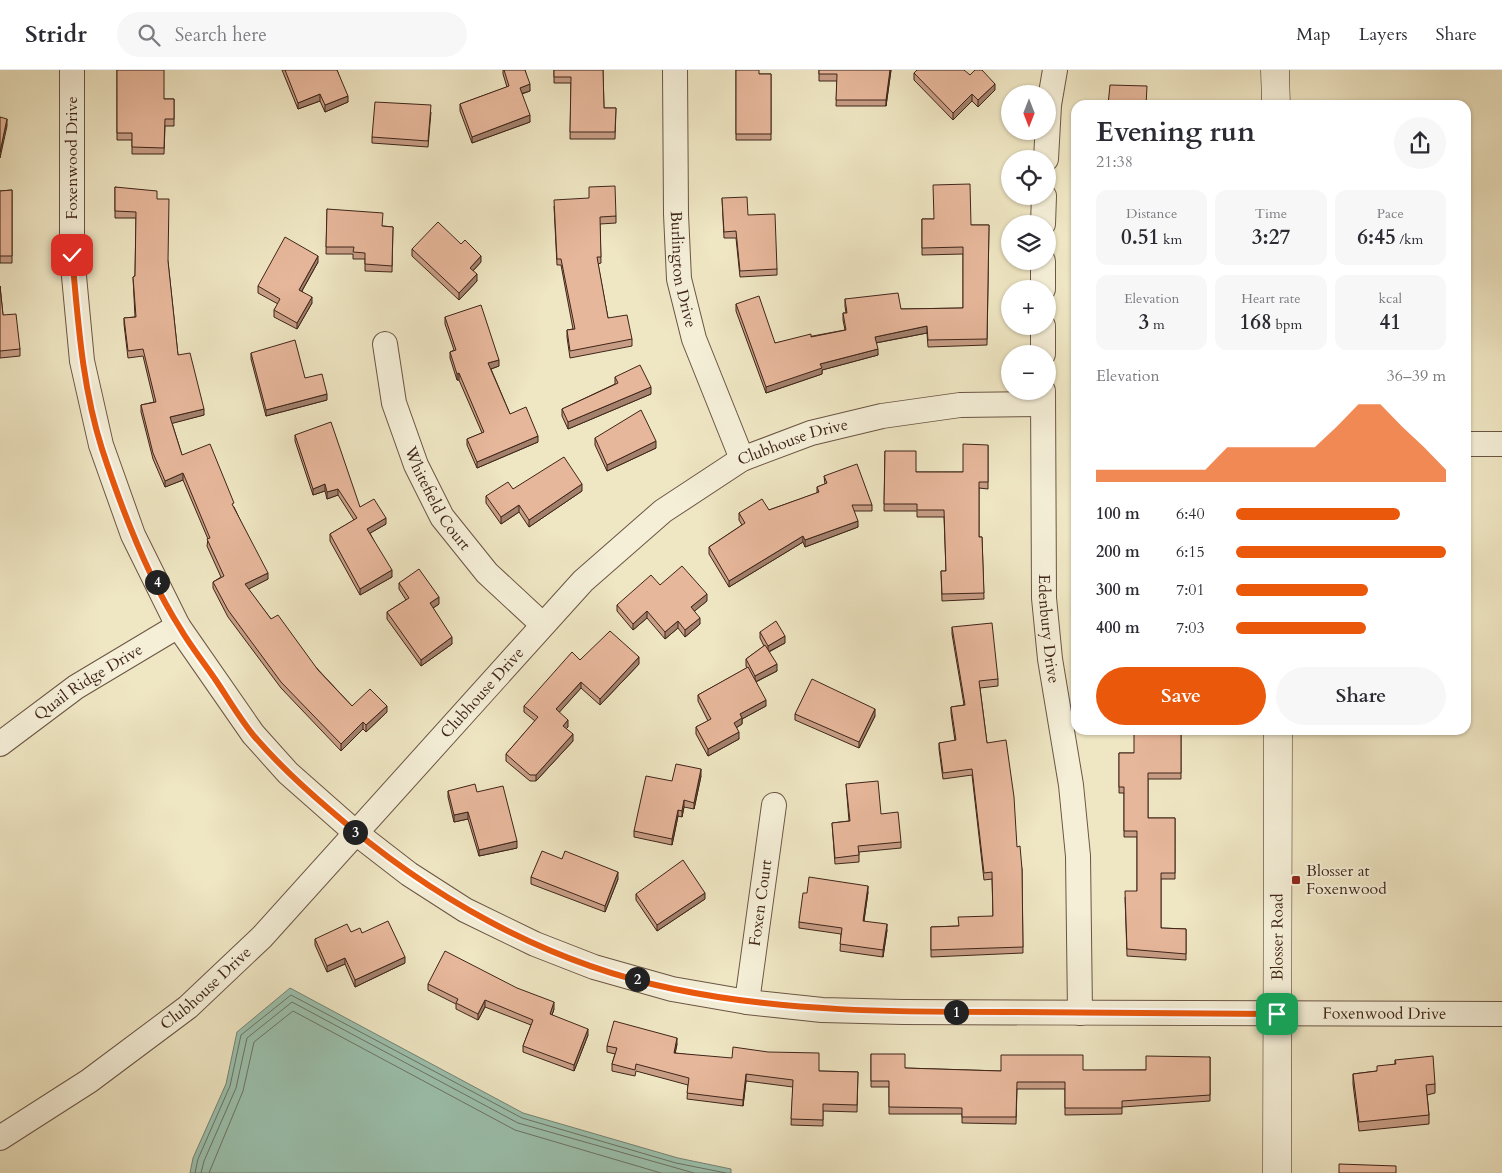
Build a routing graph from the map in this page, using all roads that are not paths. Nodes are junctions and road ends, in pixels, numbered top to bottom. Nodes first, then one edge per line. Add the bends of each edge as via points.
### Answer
1 (72, 70) edge
2 (675, 70) edge
3 (1055, 70) edge
4 (1275, 70) edge
5 (1276, 100) edge
6 (1046, 150) edge
7 (385, 344) dead end
8 (1019, 400) edge
9 (1043, 400) edge
10 (1471, 444) edge
11 (1502, 444) edge
12 (742, 459) junction
13 (542, 624) junction
14 (178, 626) junction
15 (1278, 735) edge
16 (0, 744) edge
17 (774, 805) dead end
18 (356, 833) junction
19 (747, 1002) junction
20 (1080, 1013) junction
21 (1277, 1014) junction
22 (1502, 1014) edge
23 (0, 1138) edge
24 (1277, 1173) edge

1 - 14 street, Foxenwood Drive via 72,255 82,361 101,445 133,535
2 - 12 street, Burlington Drive via 679,279 694,339
3 - 6 street
4 - 5 street
7 - 13 street, Whitefield Court via 394,403 416,465 442,517 487,573
8 - 12 street, Clubhouse Drive via 882,416 811,433
9 - 20 street, Edenbury Drive via 1044,598 1077,847
10 - 11 street
12 - 13 street, Clubhouse Drive via 663,511 583,581
13 - 18 street, Clubhouse Drive
14 - 16 street, Quail Ridge Drive via 76,687
14 - 18 street, Foxenwood Drive via 252,734 288,773
15 - 21 street, Blosser Road
17 - 19 street, Foxen Court
18 - 19 street, Foxenwood Drive via 465,910 535,944 594,967 672,989
18 - 23 street, Clubhouse Drive via 262,937 188,1007 89,1081
19 - 20 street, Foxenwood Drive via 822,1010
20 - 21 street, Foxenwood Drive
21 - 22 street, Foxenwood Drive
21 - 24 street, Blosser Road

